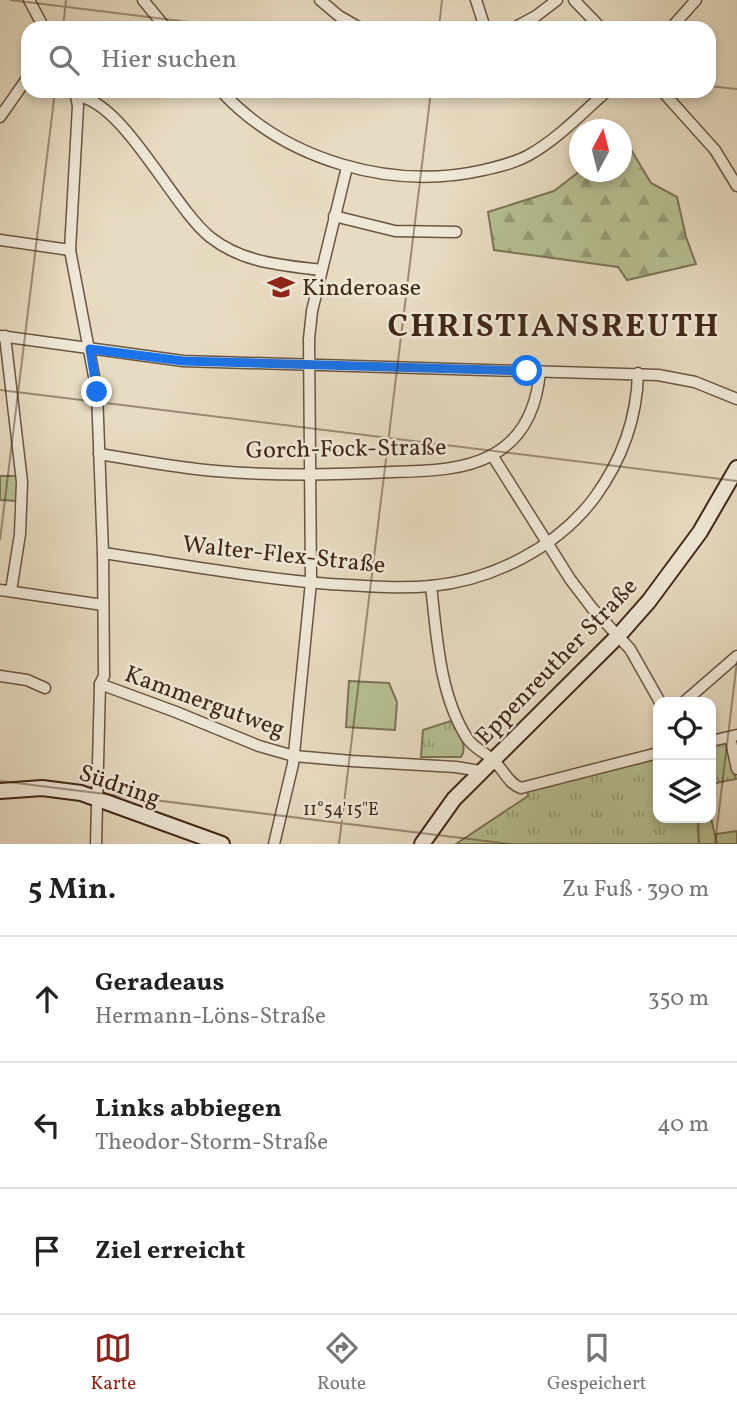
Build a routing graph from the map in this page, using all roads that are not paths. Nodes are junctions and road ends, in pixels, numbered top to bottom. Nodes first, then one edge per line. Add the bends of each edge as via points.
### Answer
1 (29, 0) edge
2 (143, 0) edge
3 (320, 0) edge
4 (476, 0) edge
5 (557, 0) edge
6 (574, 0) edge
7 (696, 0) edge
8 (40, 21) edge
9 (160, 21) edge
10 (348, 21) edge
11 (483, 21) edge
12 (527, 21) edge
13 (594, 21) edge
14 (677, 21) edge
15 (21, 86) edge
16 (76, 98) edge
17 (87, 98) edge
18 (229, 98) edge
19 (599, 98) edge
20 (668, 98) edge
21 (0, 117) edge
22 (347, 167) junction
23 (737, 186) edge
24 (334, 216) junction
25 (456, 232) dead end
26 (0, 240) edge
27 (70, 250) junction
28 (321, 270) junction
29 (3, 336) edge
30 (90, 349) junction
31 (309, 365) junction
32 (540, 371) junction
33 (638, 373) junction
34 (737, 399) edge
35 (99, 454) junction
36 (492, 455) junction
37 (737, 468) edge
38 (310, 474) junction
39 (547, 543) junction
40 (103, 553) junction
41 (311, 582) junction
42 (431, 586) junction
43 (6, 590) edge
44 (103, 605) junction
45 (619, 635) junction
46 (737, 656) edge
47 (0, 676) edge
48 (100, 684) junction
49 (45, 688) dead end
50 (657, 697) edge
51 (690, 697) edge
52 (733, 736) edge
53 (653, 754) edge
54 (294, 755) junction
55 (493, 759) junction
56 (737, 769) edge
57 (480, 771) junction
58 (0, 791) edge
59 (96, 798) junction
60 (96, 844) edge
61 (222, 844) edge
62 (274, 844) edge
63 (422, 844) edge

1 - 8 street
2 - 9 street
3 - 10 street
4 - 11 street
5 - 12 street
6 - 13 street
7 - 14 street
15 - 21 street
16 - 27 street, Kammergutweg
17 - 28 street via 135,141 210,237 250,260
18 - 22 street via 279,137
19 - 22 street via 548,143 514,162 446,176 390,175
20 - 23 street via 715,150
22 - 24 street
24 - 25 street via 395,230
24 - 28 street
26 - 27 street
27 - 30 street, Kammergutweg
28 - 31 street via 312,311
29 - 30 street
29 - 43 street via 22,482 20,534
30 - 31 street via 183,361
30 - 35 street, Kammergutweg
31 - 32 street
31 - 38 street
32 - 33 street
32 - 36 street, Gorch-Fock-Straße via 529,418 517,435
33 - 34 street via 695,382
33 - 39 street, Walter-Flex-Straße via 628,432 614,467 590,503
35 - 38 street, Gorch-Fock-Straße via 218,471
35 - 40 street, Kammergutweg
36 - 38 street, Gorch-Fock-Straße via 457,467 425,471
36 - 39 street
37 - 45 main road, Eppenreuther Straße via 688,550
38 - 41 street
39 - 42 street, Walter-Flex-Straße via 500,568
39 - 45 street via 584,599
40 - 41 street, Walter-Flex-Straße
40 - 44 street, Kammergutweg
41 - 42 street, Walter-Flex-Straße
41 - 54 street
42 - 55 street via 440,664 450,700 467,738
43 - 44 street
44 - 48 street, Kammergutweg via 104,676
45 - 50 street
45 - 55 main road, Eppenreuther Straße
46 - 51 street
47 - 49 street
48 - 54 street, Kammergutweg via 259,746
48 - 59 street
52 - 56 street
53 - 55 street via 521,788
54 - 57 street, Kammergutweg
54 - 62 street
55 - 57 main road, Eppenreuther Straße
57 - 63 main road, Eppenreuther Straße
58 - 59 main road, Südring via 58,789
59 - 60 street
59 - 61 main road, Südring

